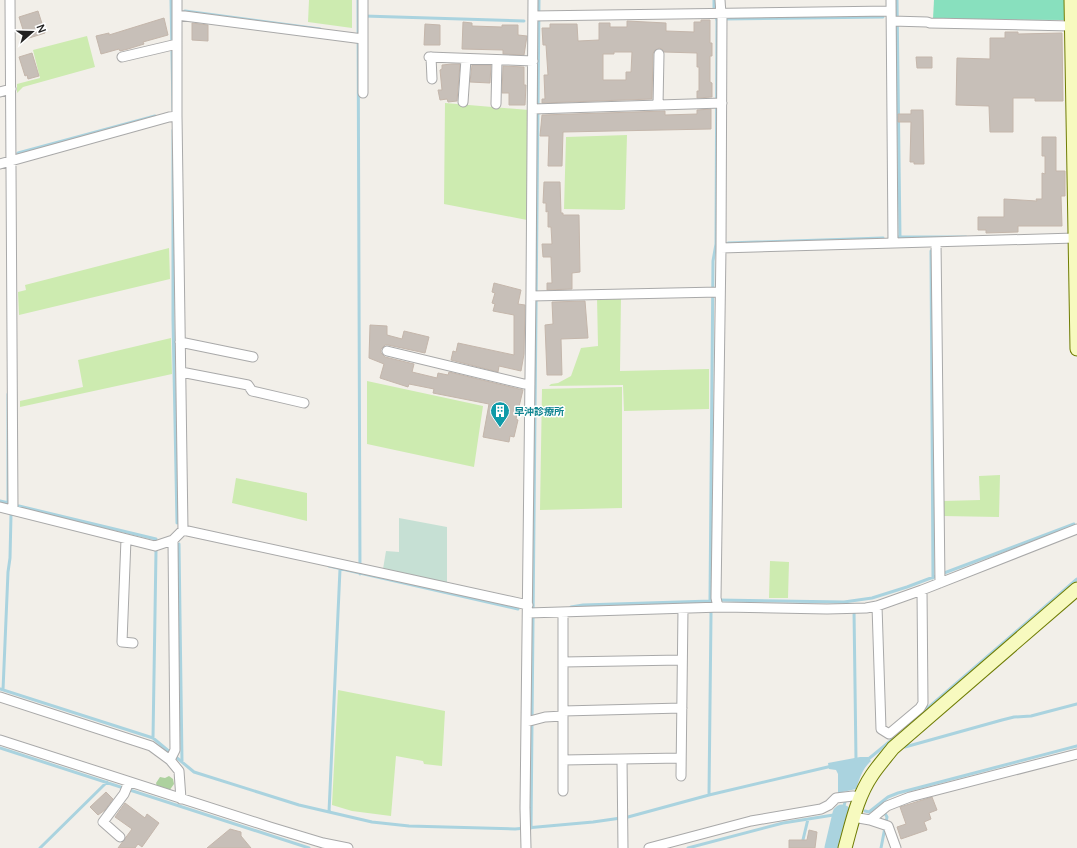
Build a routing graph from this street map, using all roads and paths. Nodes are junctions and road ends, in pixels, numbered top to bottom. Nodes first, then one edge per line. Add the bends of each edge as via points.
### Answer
1 (10, 0) edge
2 (177, 0) edge
3 (363, 0) edge
4 (533, 0) edge
5 (720, 0) edge
6 (891, 0) edge
7 (1071, 0) edge
8 (177, 15) junction
9 (719, 15) junction
10 (537, 16) junction
11 (894, 18) junction
12 (1073, 22) edge
13 (359, 39) junction
14 (173, 44) junction
15 (659, 54) dead end
16 (122, 57) dead end
17 (466, 59) junction
18 (497, 60) junction
19 (533, 61) junction
20 (432, 79) dead end
21 (7, 91) edge
22 (363, 94) dead end
23 (464, 102) dead end
24 (718, 103) junction
25 (496, 104) dead end
26 (658, 105) junction
27 (536, 109) junction
28 (174, 117) junction
29 (12, 160) junction
30 (0, 164) edge
31 (1075, 238) junction
32 (936, 242) junction
33 (893, 243) junction
34 (721, 248) junction
35 (715, 292) junction
36 (535, 296) junction
37 (180, 342) junction
38 (1077, 349) edge
39 (387, 351) dead end
40 (253, 357) dead end
41 (181, 372) junction
42 (530, 384) junction
43 (304, 403) dead end
44 (0, 507) edge
45 (13, 510) junction
46 (1077, 529) edge
47 (183, 530) junction
48 (126, 539) junction
49 (174, 540) junction
50 (940, 578) junction
51 (1077, 589) edge
52 (922, 590) junction
53 (715, 605) junction
54 (877, 606) junction
55 (682, 609) junction
56 (531, 611) junction
57 (563, 612) junction
58 (133, 643) dead end
59 (682, 660) junction
60 (563, 662) junction
61 (0, 696) edge
62 (682, 708) junction
63 (563, 714) junction
64 (526, 722) junction
65 (898, 726) junction
66 (906, 737) junction
67 (0, 740) edge
68 (1077, 754) edge
69 (172, 757) junction
70 (681, 758) junction
71 (622, 759) junction
72 (563, 760) junction
73 (681, 776) dead end
74 (129, 782) junction
75 (563, 791) dead end
76 (856, 796) junction
77 (181, 799) junction
78 (853, 817) junction
79 (870, 820) junction
80 (120, 837) dead end
81 (322, 846) edge
82 (348, 848) edge
83 (526, 848) edge
84 (623, 848) edge
85 (649, 848) edge
86 (845, 848) edge
87 (896, 848) edge

1 - 21 street
2 - 8 street
3 - 13 street
4 - 10 street
5 - 9 street
6 - 11 street
7 - 12 street
8 - 13 street
8 - 14 street
9 - 10 street
9 - 11 street
9 - 24 street
10 - 19 street
11 - 12 street via 930,23
11 - 33 street
12 - 31 street
13 - 22 street
14 - 16 street
14 - 28 street
15 - 26 street
17 - 18 street
17 - 20 street via 430,57
17 - 23 street
18 - 19 street
18 - 25 street
19 - 27 street
21 - 29 street
24 - 26 street
24 - 34 street
26 - 27 street
27 - 36 street
28 - 29 street
28 - 37 street
29 - 30 street
29 - 45 street
31 - 32 street
31 - 38 street
32 - 33 street
32 - 50 street
33 - 34 street
34 - 35 street
35 - 36 street
35 - 53 street
36 - 42 street
37 - 40 street
37 - 41 street
39 - 42 street
41 - 43 street via 248,385 252,391
41 - 47 street
42 - 56 street
44 - 45 street
45 - 48 street
46 - 50 street
47 - 49 street
47 - 56 street via 360,568
48 - 49 street via 155,546
48 - 58 street via 122,642
49 - 69 street
50 - 52 street
51 - 66 street
52 - 54 street
52 - 65 street via 924,703
53 - 54 street via 854,609
53 - 55 street
54 - 65 street via 881,730 889,734
55 - 57 street
55 - 59 street
56 - 57 street
56 - 64 street
57 - 60 street
59 - 60 street
59 - 62 street
60 - 63 street
61 - 69 street via 151,746
62 - 63 street
62 - 70 street
63 - 64 street
63 - 72 street
64 - 83 street
65 - 66 street
66 - 76 street via 894,748
67 - 74 street
68 - 79 street via 910,797 883,809
69 - 77 street via 179,771
70 - 71 street
70 - 73 street
71 - 72 street
71 - 84 street
72 - 75 street
74 - 77 street
74 - 80 street via 124,794 103,822
76 - 78 street
76 - 85 street via 841,796 822,809 752,821
77 - 81 street
78 - 79 street
78 - 86 street
79 - 87 street via 886,825
81 - 82 street

